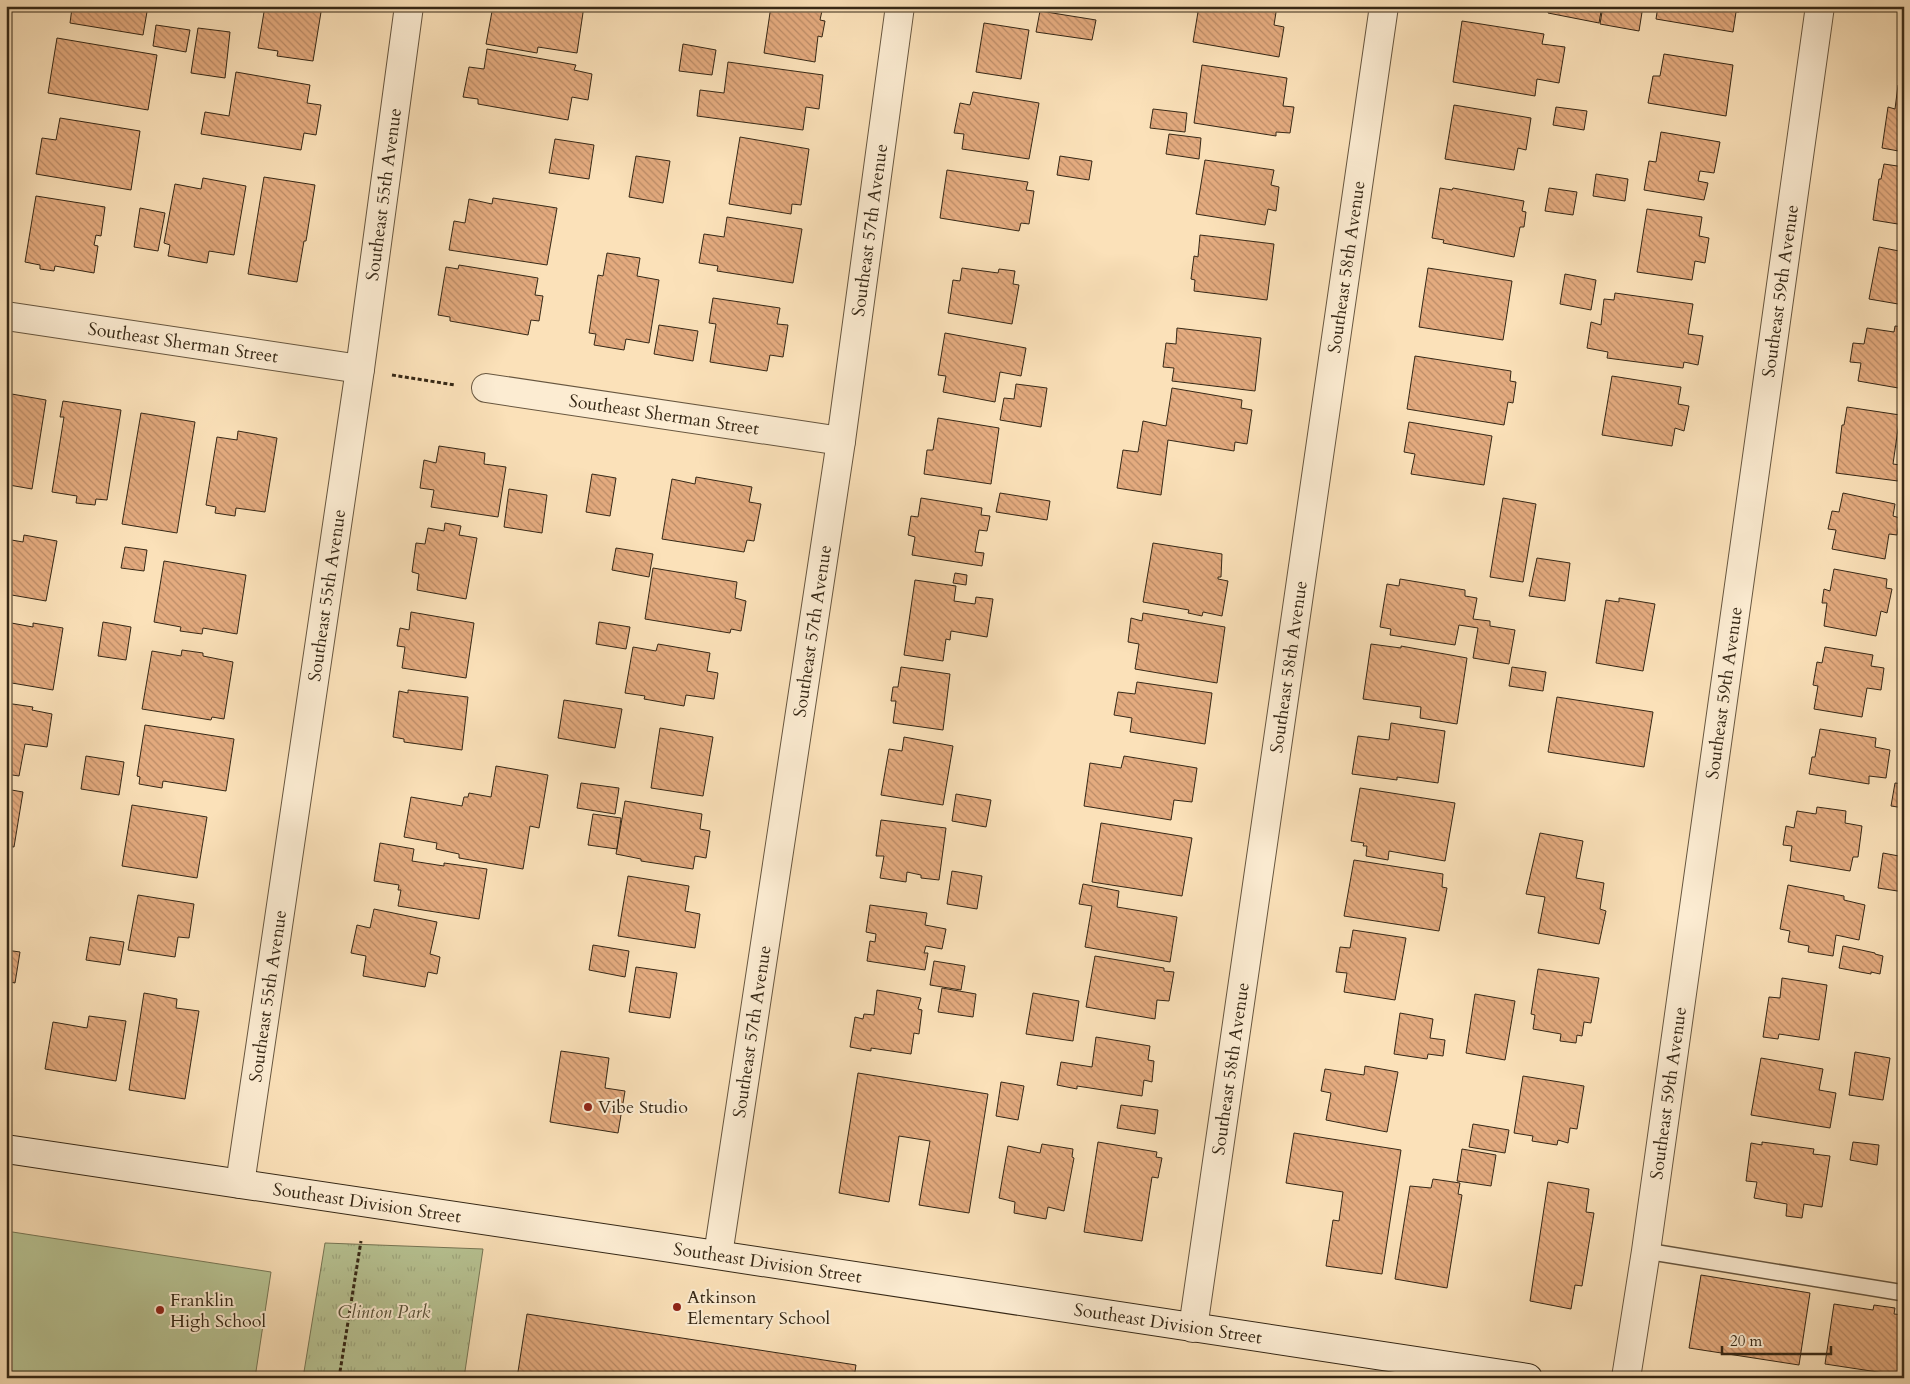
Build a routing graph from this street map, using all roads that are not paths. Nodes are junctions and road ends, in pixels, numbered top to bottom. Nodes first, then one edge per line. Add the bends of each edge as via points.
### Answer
1 (409, 6) edge
2 (900, 6) edge
3 (1384, 6) edge
4 (1820, 6) edge
5 (6, 316) edge
6 (360, 368) junction
7 (486, 388) road end
8 (841, 441) junction
9 (6, 1149) edge
10 (240, 1184) junction
11 (1646, 1251) junction
12 (718, 1255) junction
13 (1904, 1293) edge
14 (1193, 1328) junction
15 (1489, 1375) edge
16 (1528, 1378) edge
17 (1626, 1378) edge

1 - 6 street, Southeast 55th Avenue
2 - 8 street, Southeast 57th Avenue
3 - 14 street, Southeast 58th Avenue
4 - 11 street, Southeast 59th Avenue
5 - 6 street, Southeast Sherman Street
6 - 10 street, Southeast 55th Avenue
7 - 8 street, Southeast Sherman Street
8 - 12 street, Southeast 57th Avenue
9 - 10 street, Southeast Division Street
10 - 12 street, Southeast Division Street
11 - 13 lane
11 - 17 street, Southeast 59th Avenue
12 - 14 street, Southeast Division Street
14 - 15 street, Southeast Division Street
15 - 16 street, Southeast Division Street

